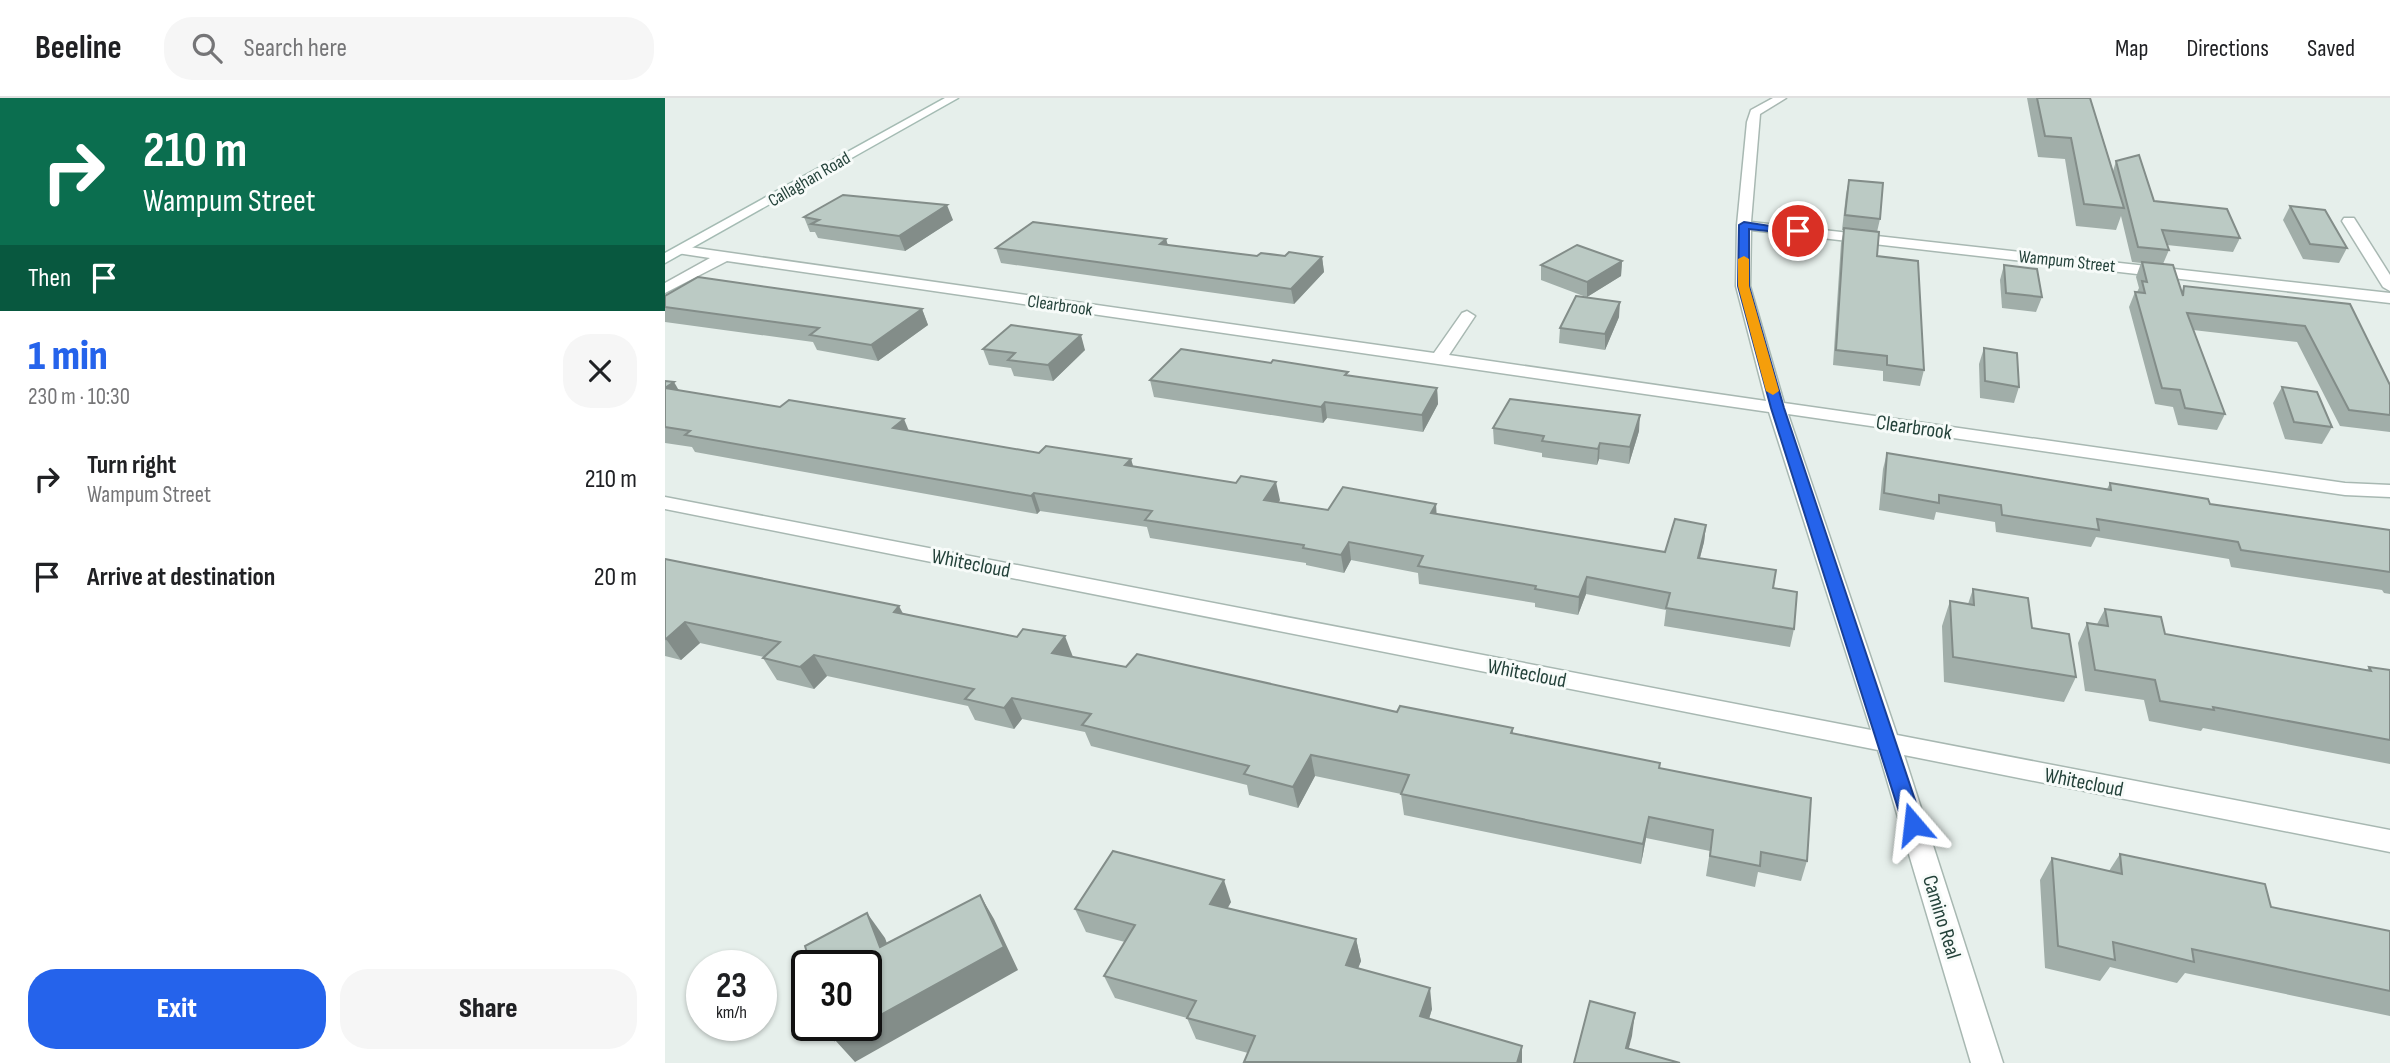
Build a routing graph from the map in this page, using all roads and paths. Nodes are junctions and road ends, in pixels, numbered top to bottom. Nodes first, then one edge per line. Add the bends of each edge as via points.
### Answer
1 (953, 98) edge
2 (1781, 98) edge
3 (2349, 221) dead end
4 (1744, 225) junction
5 (682, 250) junction
6 (723, 257) junction
7 (665, 259) edge
8 (2390, 287) edge
9 (665, 289) edge
10 (2390, 298) edge
11 (1467, 316) dead end
12 (1439, 358) junction
13 (1777, 408) junction
14 (2390, 491) edge
15 (665, 503) edge
16 (1888, 744) junction
17 (2390, 841) edge
18 (1987, 1063) edge

1 - 5 street, Callaghan Road
2 - 4 street, Camino Real via 1755,112
3 - 8 street
4 - 10 street, Wampum Street
4 - 13 street, Camino Real via 1744,286
5 - 6 street, Clearbrook
5 - 7 street, Callaghan Road
6 - 9 street
6 - 12 street, Clearbrook
11 - 12 street
12 - 13 street, Clearbrook
13 - 14 street, Clearbrook via 2345,489
13 - 16 street, Camino Real
15 - 16 street, Whitecloud
16 - 17 street, Whitecloud
16 - 18 street, Camino Real

